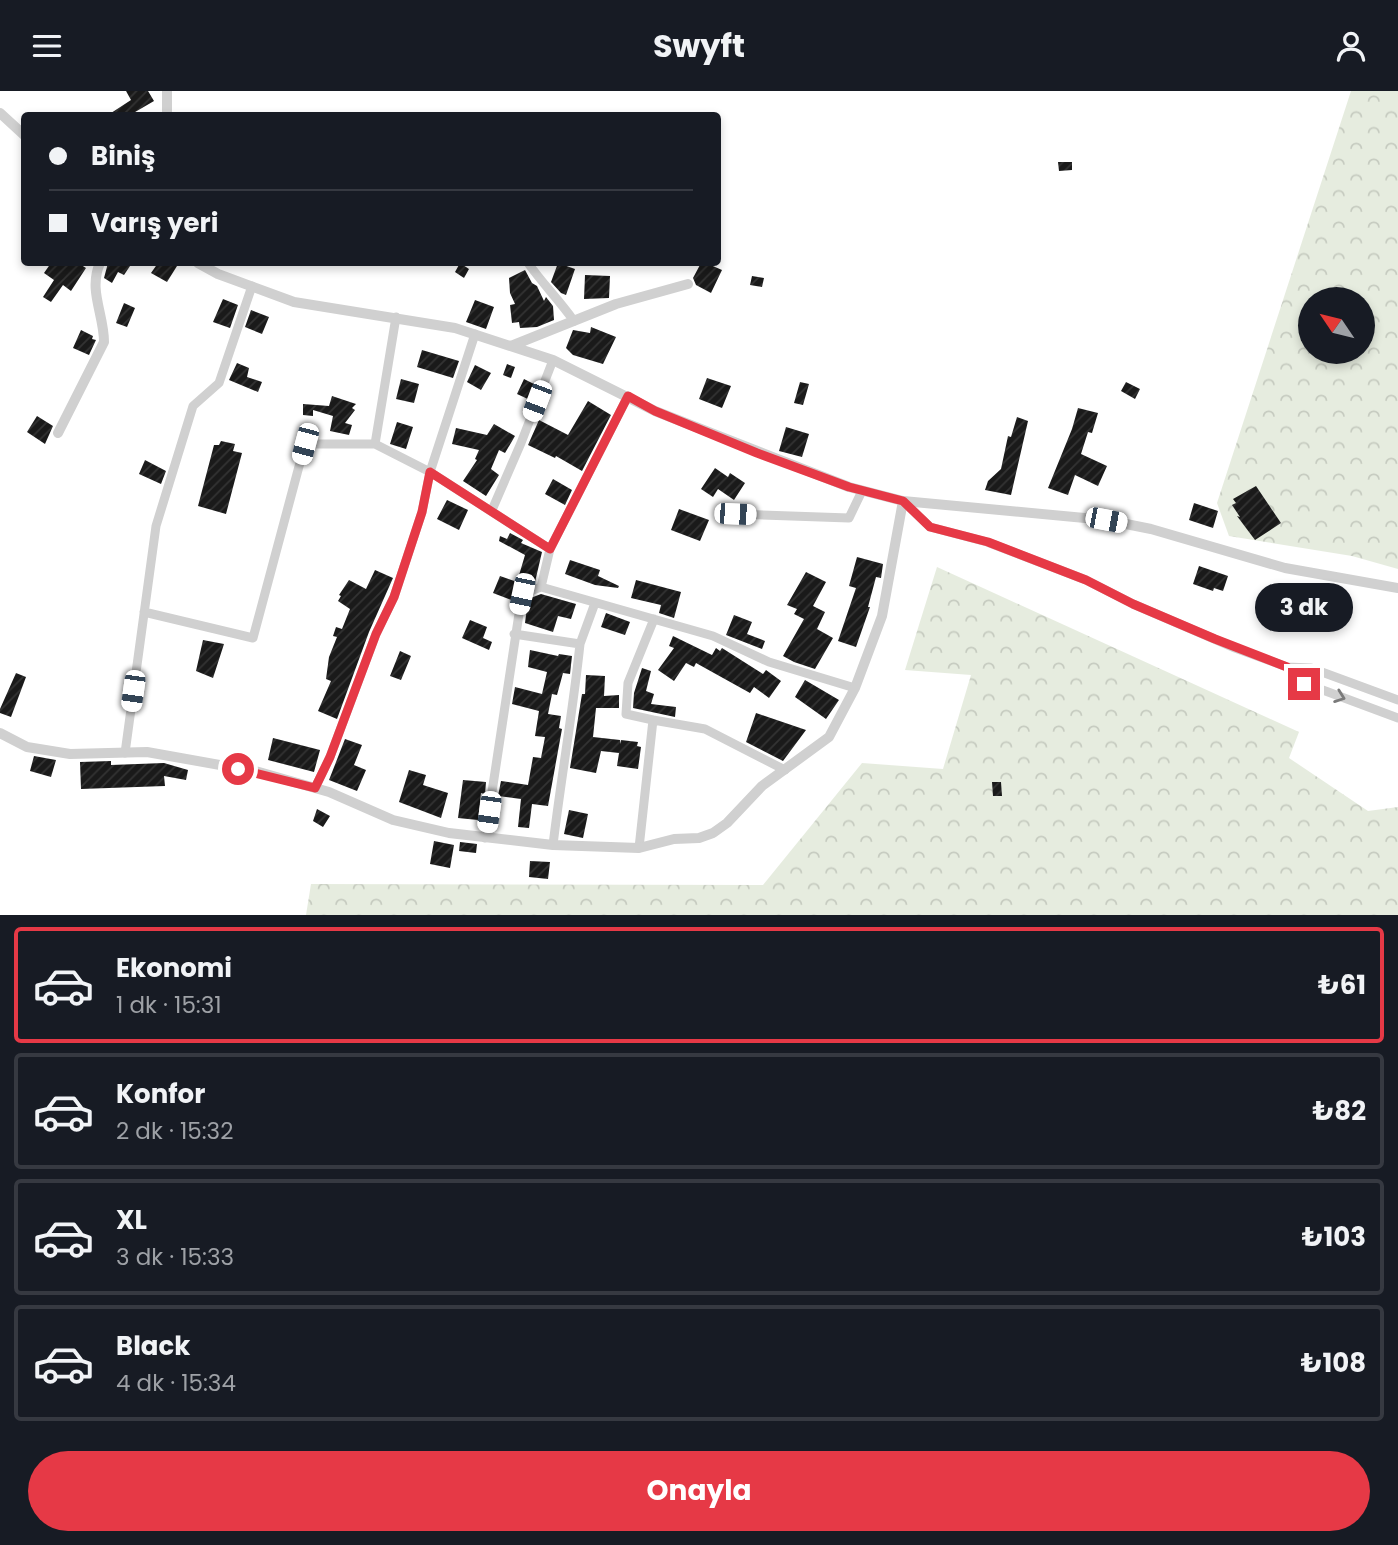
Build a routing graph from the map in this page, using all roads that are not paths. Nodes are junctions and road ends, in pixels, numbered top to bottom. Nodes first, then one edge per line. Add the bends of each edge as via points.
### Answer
1 (167, 91) edge
2 (167, 112) edge
3 (0, 113) edge
4 (21, 132) edge
5 (98, 266) edge
6 (203, 266) edge
7 (530, 266) edge
8 (688, 284) dead end
9 (252, 286) junction
10 (396, 317) junction
11 (573, 321) junction
12 (475, 334) junction
13 (510, 346) junction
14 (553, 360) junction
15 (628, 396) junction
16 (58, 433) dead end
17 (375, 444) junction
18 (430, 472) junction
19 (862, 491) junction
20 (903, 501) junction
21 (492, 510) junction
22 (735, 514) dead end
23 (550, 549) junction
24 (541, 587) junction
25 (1398, 588) edge
26 (595, 603) junction
27 (144, 612) junction
28 (654, 619) junction
29 (514, 635) junction
30 (580, 644) junction
31 (1287, 667) junction
32 (855, 688) junction
33 (1398, 700) edge
34 (1398, 718) edge
35 (653, 720) junction
36 (0, 733) edge
37 (125, 753) junction
38 (785, 770) junction
39 (315, 788) junction
40 (485, 838) junction
41 (553, 845) junction
42 (639, 848) junction

1 - 2 street
3 - 4 street
5 - 16 street via 95,296 104,342
6 - 9 street
7 - 11 street
8 - 11 street
9 - 10 street via 294,302
9 - 27 street via 219,383 193,406 156,526
10 - 12 street
10 - 17 street
11 - 13 street
12 - 13 street
12 - 18 street
13 - 14 street
14 - 15 street
14 - 21 street
15 - 19 street via 757,453
15 - 23 street
17 - 18 street
17 - 27 street via 305,444 253,638
18 - 21 street
18 - 39 street via 394,597
19 - 20 street
19 - 22 street via 849,518
20 - 25 street via 1106,520 1285,568
20 - 31 street via 930,527 988,542 1086,580
20 - 32 street via 882,616
21 - 23 street
23 - 24 street
24 - 26 street
24 - 29 street via 522,594
26 - 28 street
26 - 30 street
27 - 37 street
28 - 32 street
28 - 35 street via 628,683 626,714
29 - 30 street
29 - 40 street
30 - 41 street
31 - 33 street via 1311,668
31 -> 34 street via 1304,684
32 - 38 street via 829,737
35 - 38 street via 705,729
35 - 42 street
36 - 37 street via 27,747 70,754
37 - 39 street via 147,752 259,772
38 - 42 street via 713,833
39 - 40 street via 393,820
40 - 41 street
41 - 42 street

